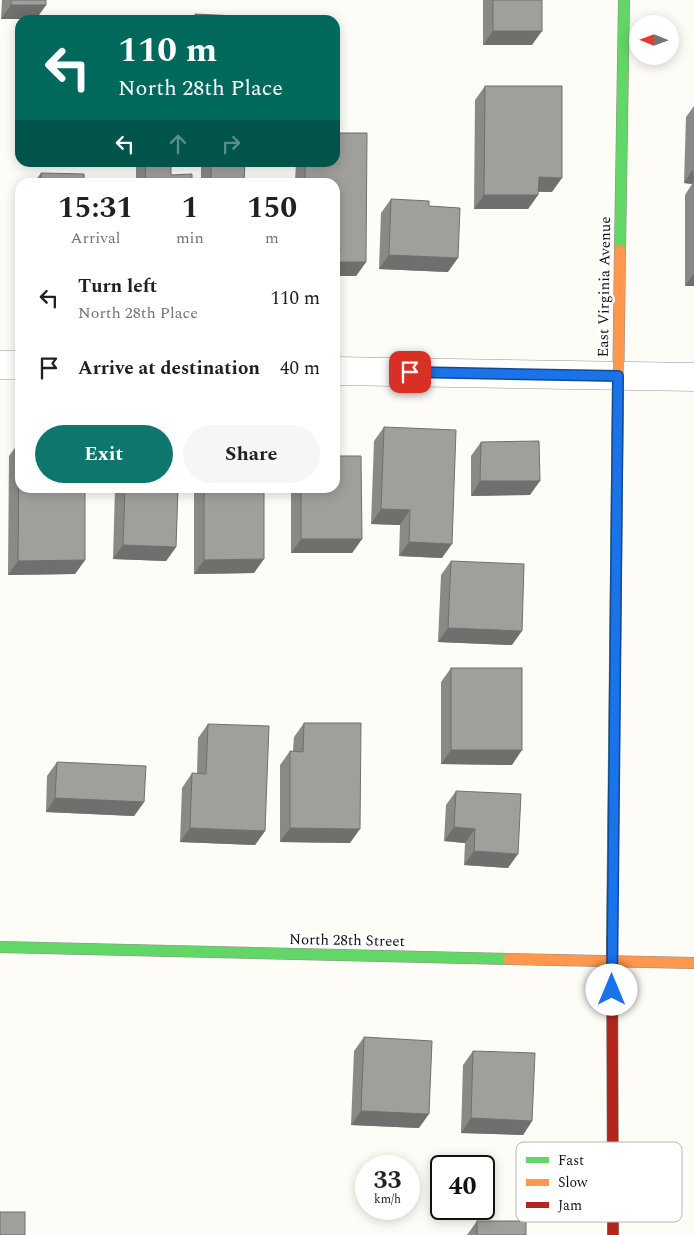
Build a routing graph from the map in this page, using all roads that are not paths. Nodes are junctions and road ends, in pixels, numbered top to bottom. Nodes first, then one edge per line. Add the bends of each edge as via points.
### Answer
1 (624, 0) edge
2 (0, 365) edge
3 (15, 365) edge
4 (340, 371) edge
5 (618, 376) junction
6 (694, 378) edge
7 (0, 947) edge
8 (612, 961) junction
9 (694, 963) edge
10 (613, 1142) edge
11 (613, 1222) edge
12 (613, 1235) edge

1 - 5 street, East Virginia Avenue
2 - 3 street
4 - 5 street
5 - 6 street
5 - 8 street, East Virginia Avenue
7 - 8 street, North 28th Street
8 - 9 street, North 28th Street
8 - 10 street, East Virginia Avenue
11 - 12 street, East Virginia Avenue

